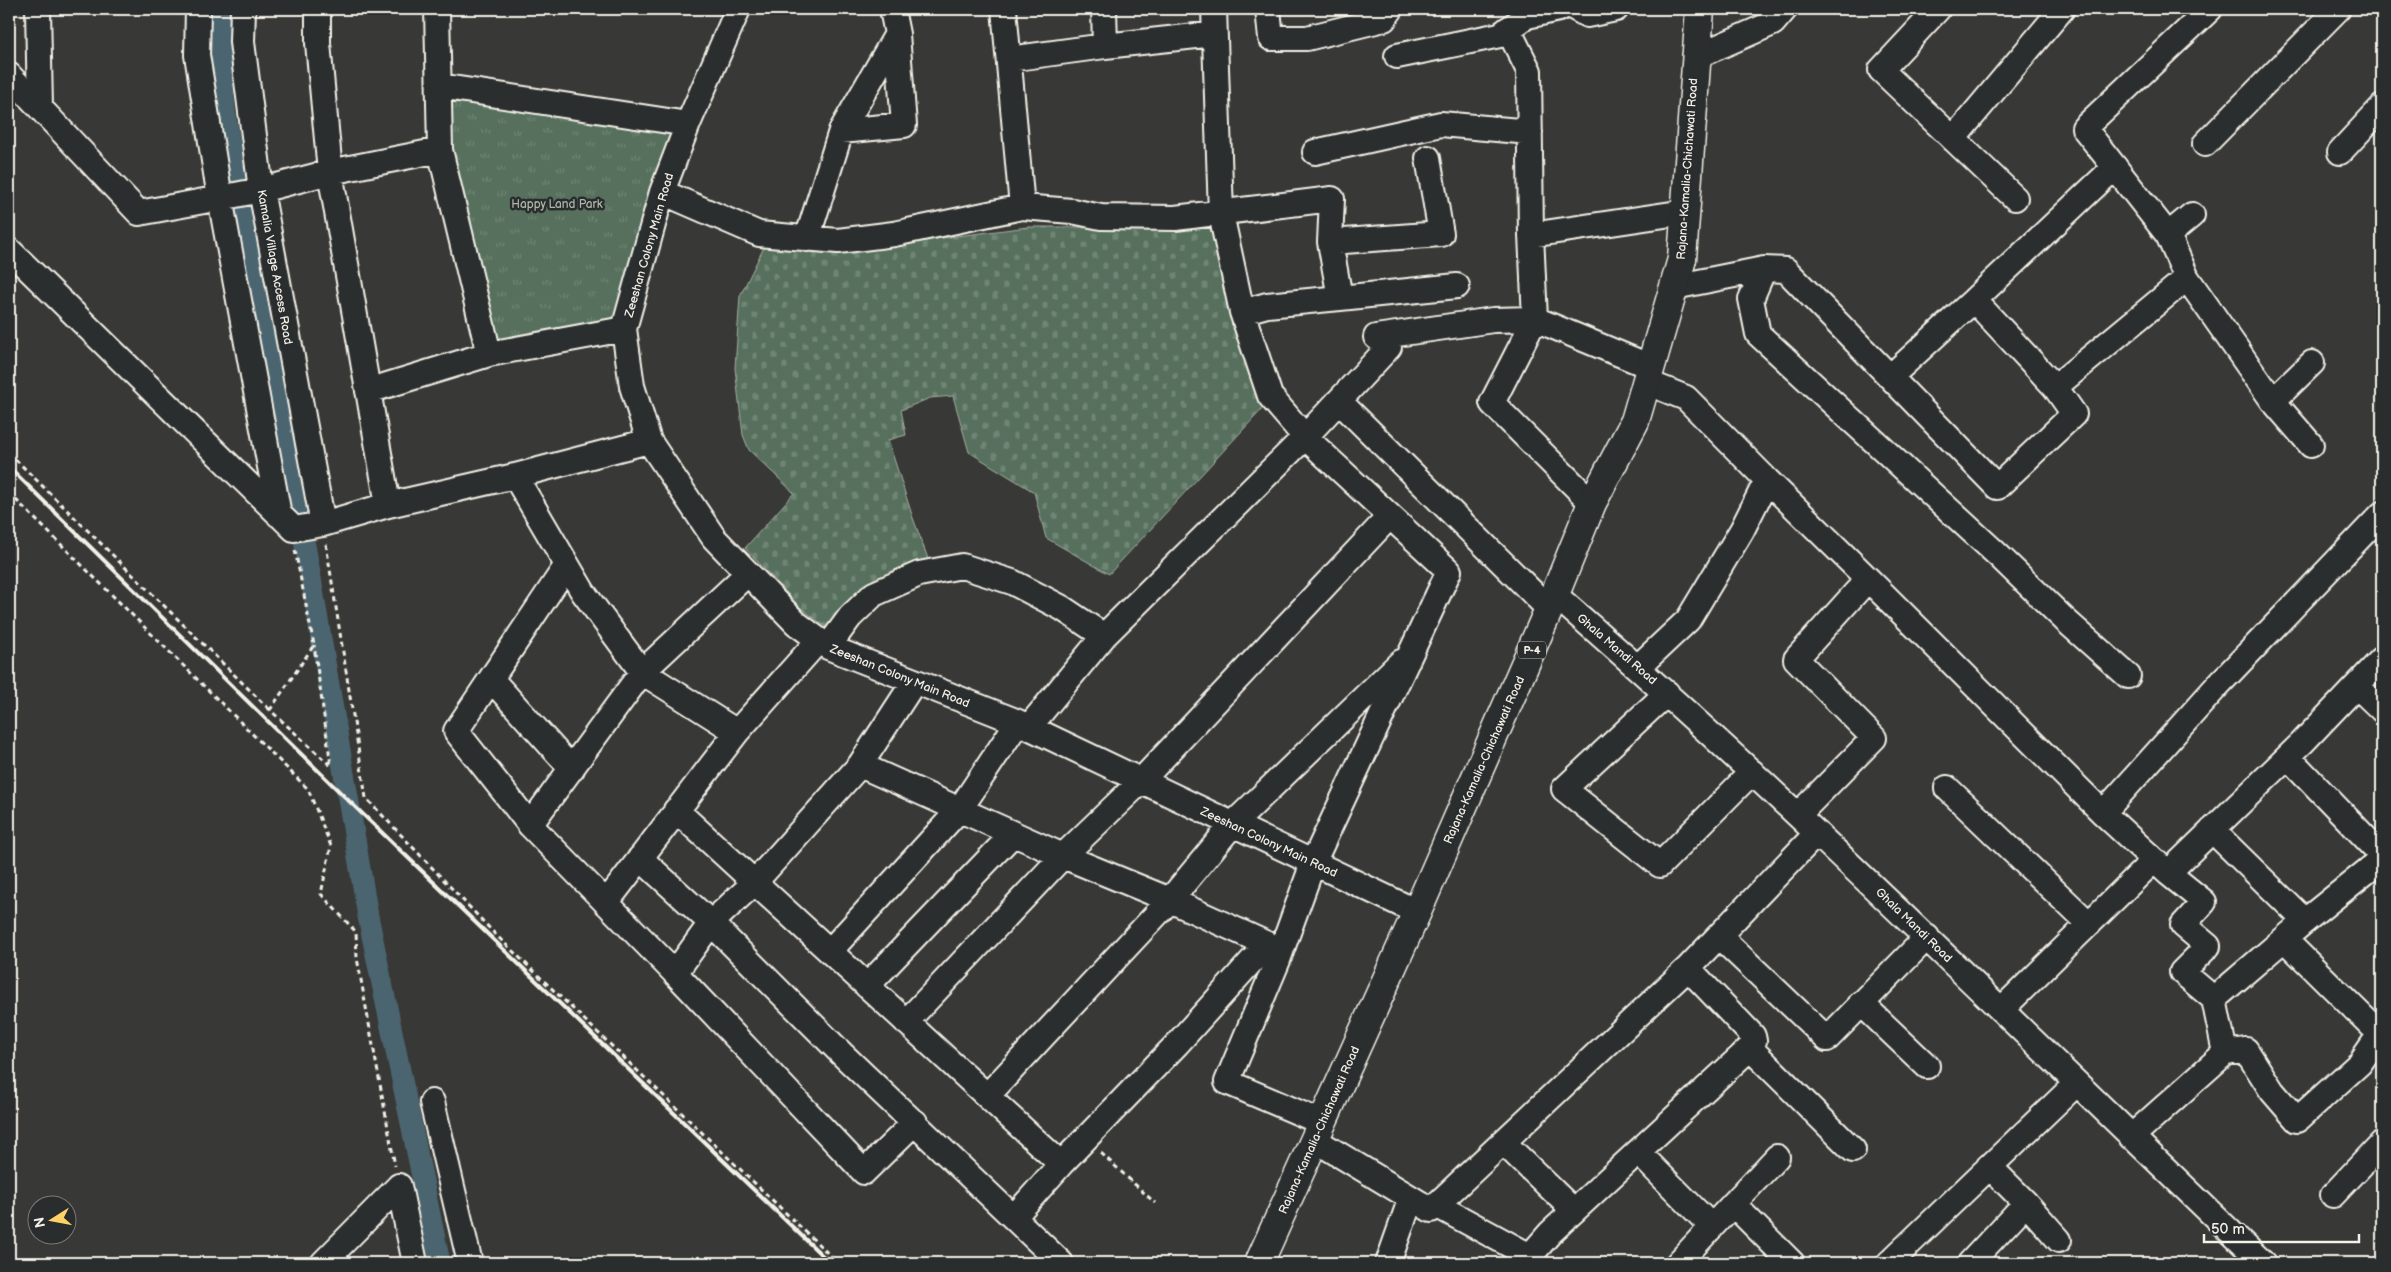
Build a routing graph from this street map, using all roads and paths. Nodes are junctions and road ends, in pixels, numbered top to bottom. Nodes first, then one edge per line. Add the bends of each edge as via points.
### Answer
1 (38, 9) edge
2 (198, 9) edge
3 (243, 9) edge
4 (318, 9) edge
5 (437, 9) edge
6 (738, 9) edge
7 (892, 9) edge
8 (1004, 9) edge
9 (1104, 9) edge
10 (1214, 9) edge
11 (1268, 9) edge
12 (1391, 9) edge
13 (1559, 9) edge
14 (1576, 9) edge
15 (1616, 9) edge
16 (1700, 9) edge
17 (1785, 9) edge
18 (1938, 9) edge
19 (2062, 9) edge
20 (2210, 9) edge
21 (2338, 9) edge
22 (1346, 18) edge
23 (1508, 29) junction
24 (897, 34) junction
25 (1214, 34) junction
26 (1105, 46) junction
27 (1397, 56) dead end
28 (1695, 57) junction
29 (1009, 59) junction
30 (9, 75) edge
31 (439, 86) junction
32 (2382, 107) edge
33 (40, 108) junction
34 (688, 124) junction
35 (841, 132) junction
36 (1530, 132) junction
37 (1953, 139) junction
38 (2205, 144) dead end
39 (440, 150) junction
40 (1315, 152) dead end
41 (2340, 152) dead end
42 (1428, 158) dead end
43 (2115, 167) junction
44 (330, 172) junction
45 (261, 190) junction
46 (662, 192) junction
47 (220, 198) junction
48 (2015, 198) dead end
49 (1022, 206) junction
50 (1685, 212) junction
51 (1221, 214) junction
52 (2192, 216) dead end
53 (1530, 235) junction
54 (2168, 235) junction
55 (807, 239) junction
56 (1330, 242) junction
57 (9, 250) edge
58 (1764, 269) junction
59 (2187, 278) junction
60 (1457, 286) dead end
61 (1674, 287) junction
62 (1340, 298) junction
63 (1974, 300) junction
64 (1242, 312) junction
65 (1535, 319) junction
66 (624, 329) junction
67 (489, 354) junction
68 (2312, 363) dead end
69 (1648, 374) junction
70 (1890, 377) junction
71 (2055, 387) junction
72 (368, 391) junction
73 (1339, 401) junction
74 (2273, 401) junction
75 (1305, 437) junction
76 (649, 441) junction
77 (2311, 445) dead end
78 (9, 453) edge
79 (515, 476) junction
80 (1766, 480) junction
81 (9, 493) edge
82 (1592, 503) junction
83 (388, 505) junction
84 (2382, 514) edge
85 (1390, 516) junction
86 (300, 524) junction
87 (567, 565) junction
88 (747, 574) junction
89 (1868, 579) junction
90 (1552, 602) junction
91 (1104, 636) junction
92 (823, 644) junction
93 (314, 645) junction
94 (1411, 653) junction
95 (2382, 659) edge
96 (1638, 667) junction
97 (642, 672) junction
98 (2128, 676) dead end
99 (491, 679) junction
100 (914, 682) junction
101 (2357, 686) junction
102 (1667, 692) junction
103 (270, 710) junction
104 (2382, 710) edge
105 (1023, 725) junction
106 (738, 732) junction
107 (2288, 757) junction
108 (860, 765) junction
109 (572, 769) junction
110 (1752, 772) junction
111 (1140, 782) junction
112 (1947, 788) dead end
113 (960, 809) junction
114 (676, 810) junction
115 (2103, 813) junction
116 (1798, 815) junction
117 (530, 825) junction
118 (1232, 825) junction
119 (2212, 830) junction
120 (1817, 833) junction
121 (1013, 834) junction
122 (1063, 856) junction
123 (2382, 857) edge
124 (640, 858) junction
125 (1313, 863) junction
126 (2161, 867) junction
127 (755, 882) junction
128 (1170, 900) junction
129 (606, 903) junction
130 (1417, 912) junction
131 (2305, 921) junction
132 (711, 923) junction
133 (2089, 924) junction
134 (1719, 936) junction
135 (1927, 937) junction
136 (2284, 939) junction
137 (1274, 947) junction
138 (830, 951) junction
139 (1688, 968) junction
140 (675, 973) junction
141 (867, 986) junction
142 (2214, 999) junction
143 (1861, 1003) junction
144 (2001, 1010) junction
145 (906, 1022) junction
146 (2379, 1042) edge
147 (1750, 1048) junction
148 (2224, 1053) junction
149 (1927, 1066) dead end
150 (2076, 1084) junction
151 (987, 1096) junction
152 (432, 1102) dead end
153 (915, 1122) junction
154 (1319, 1131) junction
155 (2131, 1136) junction
156 (1086, 1139) junction
157 (1503, 1142) junction
158 (2382, 1143) edge
159 (1852, 1150) dead end
160 (1638, 1152) junction
161 (1777, 1157) dead end
162 (1061, 1164) junction
163 (1989, 1166) junction
164 (399, 1186) junction
165 (2332, 1195) dead end
166 (1411, 1198) junction
167 (1155, 1203) dead end
168 (2026, 1203) junction
169 (1436, 1204) junction
170 (1733, 1204) junction
171 (1574, 1211) junction
172 (1014, 1218) junction
173 (1712, 1227) junction
174 (2059, 1240) dead end
175 (1527, 1260) edge
176 (323, 1263) edge
177 (414, 1263) edge
178 (470, 1263) edge
179 (838, 1263) edge
180 (1061, 1263) edge
181 (1258, 1263) edge
182 (1388, 1263) edge
183 (1678, 1263) edge
184 (1792, 1263) edge
185 (1889, 1263) edge
186 (1970, 1263) edge
187 (2263, 1263) edge

1 - 33 street
2 - 47 street via 197,55
3 - 45 street, Kamalia Village Access Road via 242,42
4 - 44 street
5 - 31 street
6 - 34 street, Zeeshan Colony Main Road
7 - 24 street
8 - 29 street
9 - 26 street
10 - 25 street
11 - 22 street via 1271,38 1307,38
12 - 22 street via 1384,19
13 - 23 street via 1528,16
14 - 15 street via 1587,15
16 - 28 main road, Rajana-Kamalia-Chichawati Road / P-4
17 - 28 street via 1773,22
18 - 37 street via 1881,70
19 - 37 street
20 - 43 street via 2084,128
21 - 38 street
23 - 27 street via 1500,35
23 - 36 street via 1530,71
24 - 35 street
24 - 35 street via 904,125
25 - 26 street
25 - 51 street
26 - 29 street
28 - 50 main road, Rajana-Kamalia-Chichawati Road / P-4
29 - 49 street
30 - 33 street
31 - 34 street
31 - 39 street
32 - 41 street
33 - 47 street via 139,213
34 - 46 street, Zeeshan Colony Main Road
35 - 55 street
36 - 40 street via 1441,124
36 - 53 street
37 - 48 street
39 - 44 street
39 - 67 street
42 - 56 street via 1441,234
43 - 54 street
43 - 63 street
44 - 45 street
44 - 72 street
45 - 47 street
45 - 86 street, Kamalia Village Access Road
46 - 55 street via 760,234
46 - 66 street, Zeeshan Colony Main Road
47 - 86 street
49 - 51 street via 1101,217 1175,218
49 - 55 street via 894,234 838,241
50 - 53 street
50 - 61 main road, Rajana-Kamalia-Chichawati Road / P-4 via 1682,259
51 - 56 street via 1332,199
51 - 64 street
52 - 54 street
53 - 65 street
54 - 59 street
56 - 62 street
57 - 86 street
58 - 61 street
58 - 70 street via 1786,270
58 - 98 street via 1752,300 1758,334
59 - 71 street
59 - 74 street
60 - 62 street
61 - 69 main road, Rajana-Kamalia-Chichawati Road / P-4
62 - 64 street via 1267,304
63 - 70 street
63 - 71 street
64 - 75 street via 1270,396
65 - 69 street
65 - 73 street via 1493,320 1376,337 1389,347
65 - 82 street via 1492,403
66 - 67 street
66 - 76 street, Zeeshan Colony Main Road via 632,386
67 - 72 street
68 - 74 street
69 - 80 street via 1686,398
69 - 82 main road, Rajana-Kamalia-Chichawati Road / P-4 via 1635,421
70 - 71 street via 1997,487 2074,414
72 - 83 street
73 - 75 street
73 - 90 street, Ghala Mandi Road
74 - 77 street
75 - 85 street
75 - 91 street
76 - 79 street
76 - 88 street, Zeeshan Colony Main Road via 714,538
78 - 103 path
79 - 83 street
79 - 87 street
80 - 89 street
80 - 96 street via 1742,530 1688,620
81 - 164 path via 308,789 331,846 321,894 356,932
82 - 90 main road, Rajana-Kamalia-Chichawati Road / P-4
83 - 86 street
84 - 115 street via 2218,684
85 - 94 street via 1449,571
85 - 111 street
86 - 93 path
86 - 179 path via 366,798 503,942
87 - 97 street
87 - 99 street
88 - 92 street, Zeeshan Colony Main Road via 796,623
88 - 97 street
89 - 115 street
89 - 116 street via 1796,659 1874,738
90 - 96 street, Ghala Mandi Road
90 - 130 main road, Rajana-Kamalia-Chichawati Road / P-4
91 - 92 street via 1062,608 1012,582 962,566 919,574 874,594
91 - 105 street
92 - 100 street, Zeeshan Colony Main Road
92 - 106 street
93 - 103 path
93 - 103 path via 331,766
94 - 118 street
94 - 125 street
95 - 101 street
96 - 102 street, Ghala Mandi Road
97 - 106 street
97 - 109 street
99 - 109 street
99 - 117 street via 456,731
100 - 105 street, Zeeshan Colony Main Road
100 - 108 street
101 - 104 street
101 - 107 street
102 - 110 street, Ghala Mandi Road
102 - 110 street via 1564,789 1660,865
105 - 111 street, Zeeshan Colony Main Road
105 - 113 street
106 - 114 street
107 - 119 street
107 - 123 street
108 - 113 street
108 - 127 street
109 - 117 street
110 - 116 street, Ghala Mandi Road
111 - 118 street, Zeeshan Colony Main Road
111 - 122 street
112 - 133 street
113 - 121 street
113 - 138 street
114 - 124 street
114 - 127 street
115 - 126 street
116 - 120 street, Ghala Mandi Road
117 - 129 street
118 - 125 street, Zeeshan Colony Main Road
118 - 128 street
119 - 126 street
119 - 131 street
120 - 134 street
120 - 135 street, Ghala Mandi Road
121 - 122 street
121 - 141 street
122 - 128 street
122 - 145 street
123 - 131 street
124 - 129 street
124 - 132 street
125 - 130 street, Zeeshan Colony Main Road
125 - 137 street
126 - 133 street
126 - 142 street via 2204,902 2183,925 2208,946 2182,972
127 - 132 street
127 - 138 street
128 - 137 street
128 - 151 street
129 - 140 street
130 - 154 main road, Rajana-Kamalia-Chichawati Road / P-4
131 - 136 street
132 - 140 street
132 - 153 street
133 - 144 street
134 - 139 street
134 - 143 street via 1827,1039
135 - 143 street
135 - 144 street, Ghala Mandi Road
136 - 142 street
136 - 146 street
137 - 154 street via 1227,1082
137 - 156 street
138 - 141 street
139 - 147 street via 1753,1036
139 - 157 street
140 - 153 street via 864,1172
141 - 145 street
142 - 148 street
143 - 149 street
144 - 150 street, Ghala Mandi Road
145 - 151 street
146 - 148 street via 2297,1120 2272,1091 2246,1050
147 - 159 street
147 - 160 street
148 - 155 street
150 - 155 street, Ghala Mandi Road
150 - 163 street
151 - 162 street
152 - 178 street
153 - 172 street
154 - 166 street
154 - 181 main road, Rajana-Kamalia-Chichawati Road / P-4
155 - 187 street, Ghala Mandi Road
156 - 162 street
156 - 167 path
157 - 169 street
157 - 171 street
158 - 165 street
160 - 171 street
160 - 173 street
161 - 170 street
162 - 172 street
163 - 168 street
163 - 185 street
164 - 176 street
164 - 177 street
166 - 169 street via 1431,1210
166 - 182 street
168 - 174 street
168 - 186 street
169 - 175 street
170 - 173 street
170 - 184 street
171 - 175 street
172 - 180 street
173 - 183 street

